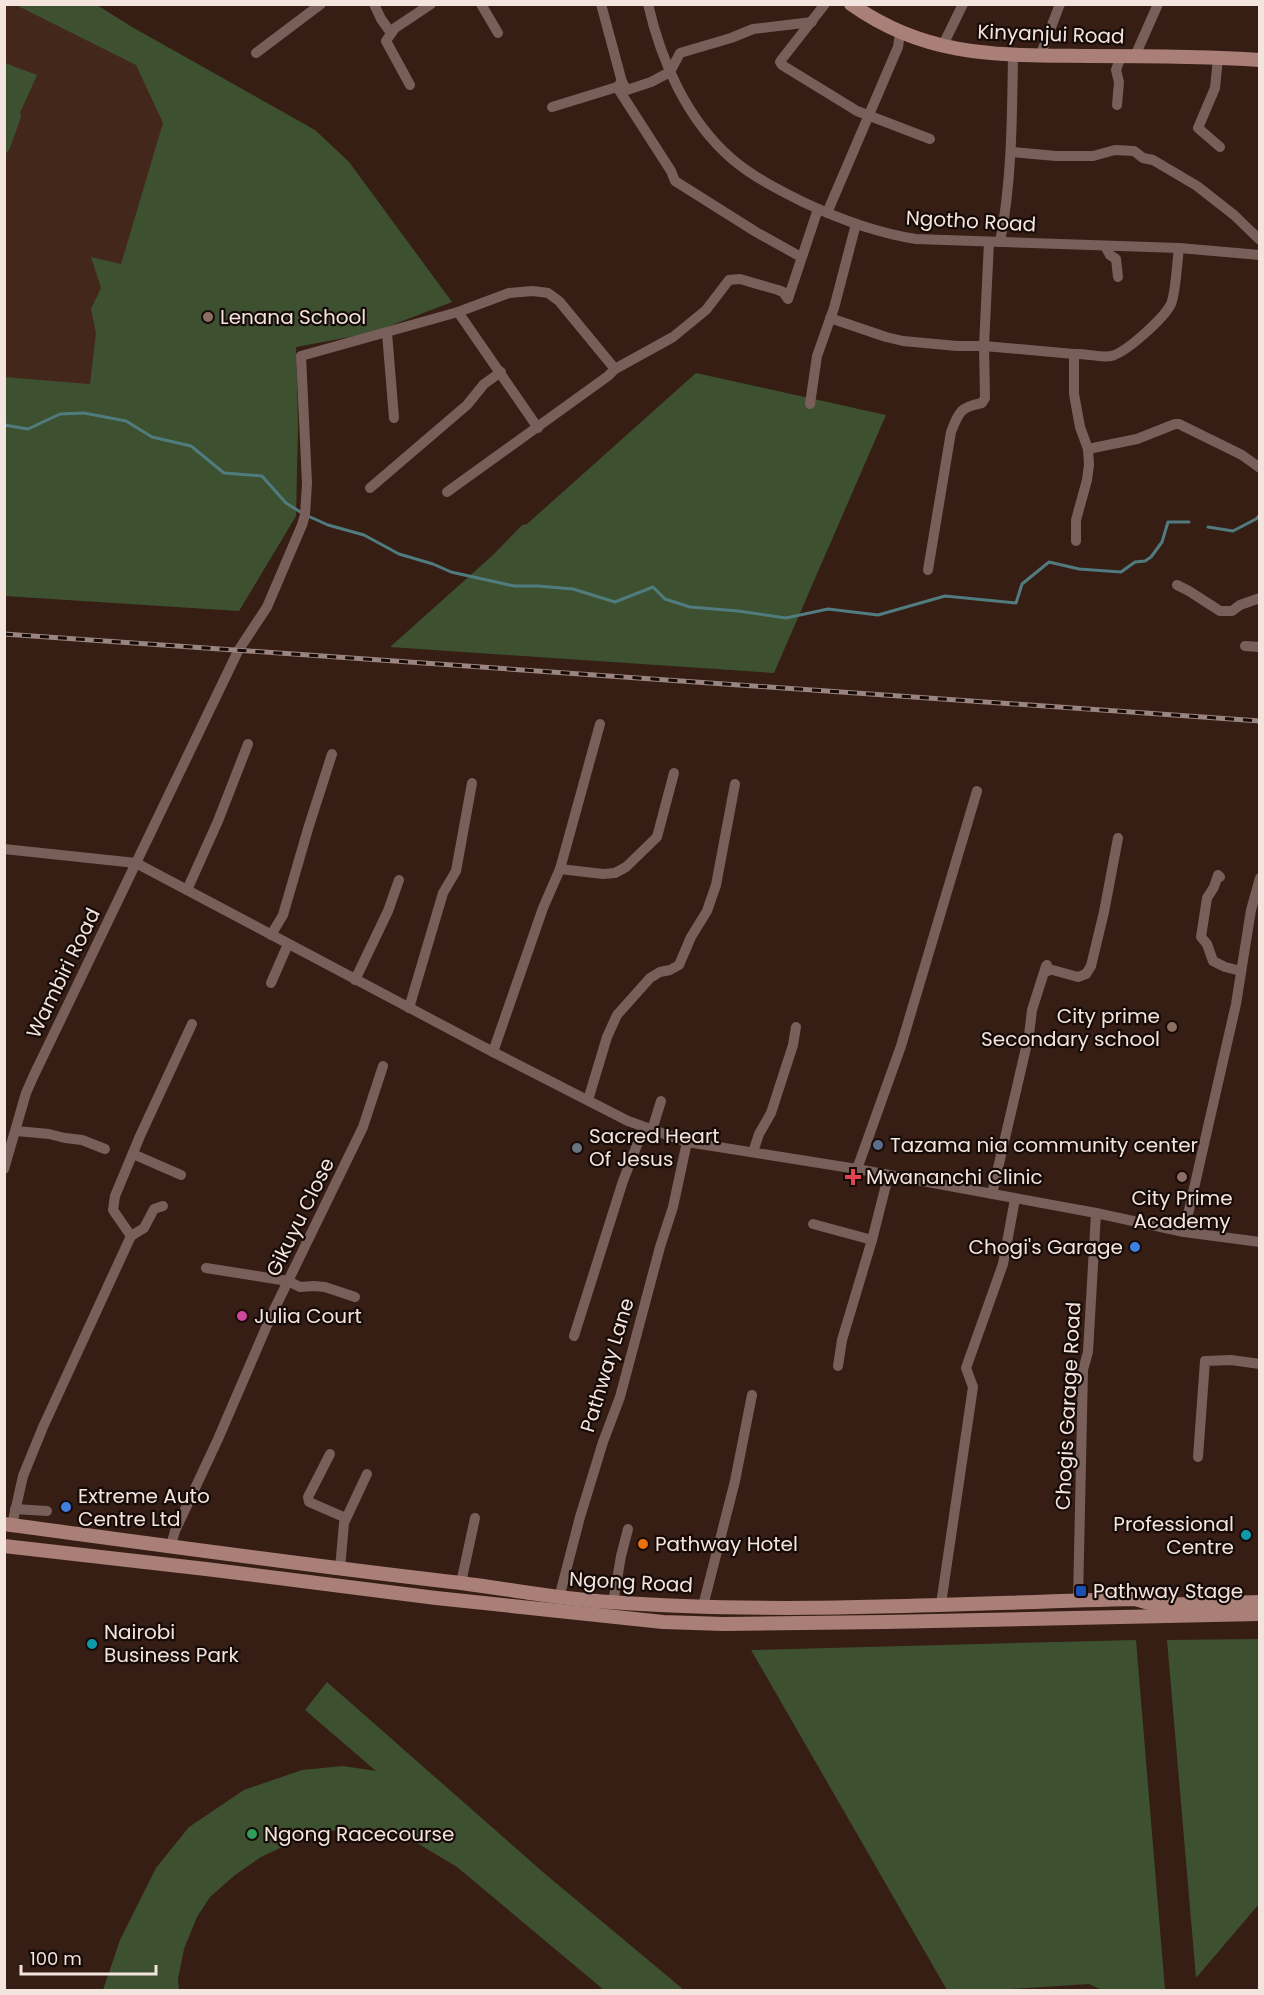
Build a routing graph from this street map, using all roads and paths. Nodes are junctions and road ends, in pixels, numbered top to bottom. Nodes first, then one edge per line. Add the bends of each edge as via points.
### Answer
1 (321, 4) edge
2 (374, 4) edge
3 (431, 4) edge
4 (481, 4) edge
5 (601, 4) edge
6 (648, 4) edge
7 (825, 4) edge
8 (963, 4) edge
9 (1060, 4) edge
10 (1158, 4) edge
11 (858, 6) edge
12 (812, 22) junction
13 (392, 33) junction
14 (498, 33) dead end
15 (900, 33) junction
16 (942, 46) junction
17 (256, 53) dead end
18 (1013, 55) junction
19 (1040, 56) junction
20 (1121, 56) junction
21 (1135, 56) junction
22 (1218, 58) junction
23 (1260, 60) edge
24 (670, 72) junction
25 (410, 85) dead end
26 (620, 85) junction
27 (1117, 105) dead end
28 (552, 107) dead end
29 (869, 114) junction
30 (930, 139) dead end
31 (1220, 147) dead end
32 (1012, 152) junction
33 (823, 211) junction
34 (856, 224) junction
35 (1260, 240) edge
36 (994, 242) junction
37 (1105, 246) junction
38 (1179, 248) junction
39 (1260, 255) edge
40 (801, 257) junction
41 (1118, 277) dead end
42 (458, 312) junction
43 (830, 318) junction
44 (387, 333) junction
45 (984, 346) junction
46 (1074, 354) junction
47 (615, 369) junction
48 (501, 372) junction
49 (810, 404) dead end
50 (394, 418) dead end
51 (538, 428) junction
52 (1088, 449) junction
53 (1260, 468) edge
54 (370, 488) dead end
55 (447, 492) dead end
56 (1076, 541) dead end
57 (928, 570) dead end
58 (1176, 585) dead end
59 (1260, 598) edge
60 (1245, 646) dead end
61 (1260, 646) edge
62 (600, 724) dead end
63 (248, 744) dead end
64 (332, 754) dead end
65 (674, 773) dead end
66 (472, 783) dead end
67 (735, 784) dead end
68 (977, 791) dead end
69 (1118, 838) dead end
70 (4, 849) edge
71 (136, 863) junction
72 (560, 869) junction
73 (1220, 877) dead end
74 (1260, 878) edge
75 (399, 880) dead end
76 (188, 890) junction
77 (271, 935) junction
78 (288, 944) junction
79 (1241, 971) junction
80 (355, 980) junction
81 (271, 984) dead end
82 (409, 1008) junction
83 (192, 1024) dead end
84 (796, 1028) dead end
85 (493, 1052) junction
86 (383, 1066) dead end
87 (588, 1100) junction
88 (661, 1101) dead end
89 (648, 1129) junction
90 (16, 1131) junction
91 (687, 1142) junction
92 (105, 1149) dead end
93 (753, 1152) junction
94 (133, 1154) junction
95 (4, 1169) edge
96 (857, 1169) junction
97 (181, 1174) dead end
98 (888, 1177) junction
99 (992, 1194) junction
100 (1015, 1199) junction
101 (163, 1206) dead end
102 (1096, 1213) junction
103 (813, 1224) dead end
104 (1184, 1232) junction
105 (131, 1236) junction
106 (872, 1240) junction
107 (1260, 1242) edge
108 (206, 1268) dead end
109 (288, 1281) junction
110 (355, 1297) dead end
111 (574, 1336) dead end
112 (1260, 1364) edge
113 (838, 1366) dead end
114 (752, 1395) dead end
115 (330, 1454) dead end
116 (1198, 1457) dead end
117 (367, 1474) dead end
118 (15, 1509) junction
119 (47, 1511) dead end
120 (346, 1518) junction
121 (476, 1518) dead end
122 (8, 1524) edge
123 (628, 1529) dead end
124 (171, 1545) junction
125 (4, 1546) edge
126 (340, 1569) junction
127 (461, 1583) junction
128 (559, 1598) junction
129 (1078, 1600) junction
130 (1260, 1602) edge
131 (613, 1603) junction
132 (941, 1604) junction
133 (703, 1606) junction
134 (1260, 1614) edge

1 - 17 street
2 - 13 street
3 - 13 street
4 - 14 street
5 - 26 street
6 - 24 street, Ngotho Road
7 - 12 street
8 - 16 street
9 - 19 street
10 - 21 street
11 - 15 main road, Kinyanjui Road
12 - 24 street via 753,29 680,53
12 - 29 street via 780,62 833,98
13 - 25 street via 386,41
15 - 16 main road, Kinyanjui Road
15 - 29 street via 898,47
16 - 18 main road, Kinyanjui Road
18 - 19 main road, Kinyanjui Road
18 - 32 street
19 - 20 main road, Kinyanjui Road
20 - 21 main road, Kinyanjui Road
20 - 27 street via 1116,70
21 - 22 main road, Kinyanjui Road
22 - 23 main road, Kinyanjui Road
22 - 31 street via 1215,88 1198,128
24 - 26 street via 627,90
24 - 33 street, Ngotho Road via 693,114 731,158 770,184
26 - 28 street
26 - 40 street via 675,181
29 - 30 street
29 - 33 street
32 - 35 street via 1093,156 1114,150 1134,151 1197,186
32 - 36 street via 1006,208
33 - 34 street, Ngotho Road
33 - 40 street
34 - 36 street, Ngotho Road via 916,239
34 - 43 street
36 - 37 street, Ngotho Road
36 - 45 street
37 - 38 street, Ngotho Road
37 - 41 street via 1116,258
38 - 39 street, Ngotho Road
38 - 46 street via 1171,303 1156,322 1112,356
40 - 47 street via 788,299 778,290 740,279 729,280 706,310 673,336
42 - 44 street
42 - 47 street via 509,293 548,293
42 - 48 street
43 - 45 street via 903,341
43 - 49 street via 817,356
44 - 50 street
44 - 71 street, Wambiri Road via 301,356 307,483 302,525 267,607 238,651
45 - 46 street
45 - 57 street via 985,398 958,414 951,432
46 - 52 street via 1074,394
47 - 51 street
48 - 51 street
48 - 54 street
51 - 55 street
52 - 53 street via 1137,439 1179,424
52 - 56 street via 1087,480 1076,520
58 - 59 street via 1220,611 1232,611
60 - 61 street
62 - 72 street
63 - 76 street
64 - 77 street via 283,915
65 - 72 street via 657,837 626,867 603,874
66 - 82 street via 456,871 443,893
67 - 87 street via 716,885 707,911 679,965 650,978 617,1015
68 - 96 street via 901,1046
69 - 99 street via 1104,912 1086,974 1078,977 1048,971 1046,966 1032,1010
70 - 71 street
71 - 76 street
71 - 90 street, Wambiri Road via 34,1074
72 - 85 street
73 - 79 street via 1207,898 1201,937 1213,961
74 - 79 street
75 - 80 street
76 - 77 street
77 - 78 street
78 - 80 street
78 - 81 street
79 - 104 street
80 - 82 street
82 - 85 street
83 - 94 street
84 - 93 street via 771,1113
85 - 87 street
86 - 109 street, Gikuyu Close via 363,1127
87 - 89 street
88 - 89 street
89 - 91 street
89 - 111 street via 623,1181
90 - 92 street via 82,1140
90 - 95 street, Wambiri Road
91 - 93 street
91 - 128 street, Pathway Lane via 620,1397 580,1517
93 - 96 street
94 - 97 street
94 - 105 street via 112,1203
96 - 98 street
98 - 99 street
98 - 106 street
99 - 100 street
100 - 102 street
100 - 132 street via 1003,1264 966,1368 973,1387
101 - 105 street via 154,1209 144,1228
102 - 104 street
102 - 129 street, Chogis Garage Road via 1088,1352 1083,1370
103 - 106 street
104 - 107 street
105 - 118 street via 43,1427 23,1476
106 - 113 street
108 - 109 street
109 - 110 street via 300,1287 325,1287
109 - 124 street, Gikuyu Close via 190,1494
112 - 116 street via 1205,1360
114 - 133 street
115 - 120 street via 309,1502
117 - 120 street
118 - 119 street
118 - 122 street
120 - 126 street
121 - 127 street
122 - 124 main road, Ngong Road
123 - 131 street
124 - 126 main road, Ngong Road
125 - 134 main road, Ngong Road via 663,1622
126 - 127 main road, Ngong Road
127 - 128 main road, Ngong Road
128 - 131 main road, Ngong Road
129 - 130 main road, Ngong Road via 1136,1599 1156,1605
129 - 132 main road, Ngong Road
131 - 133 main road, Ngong Road
132 - 133 main road, Ngong Road

